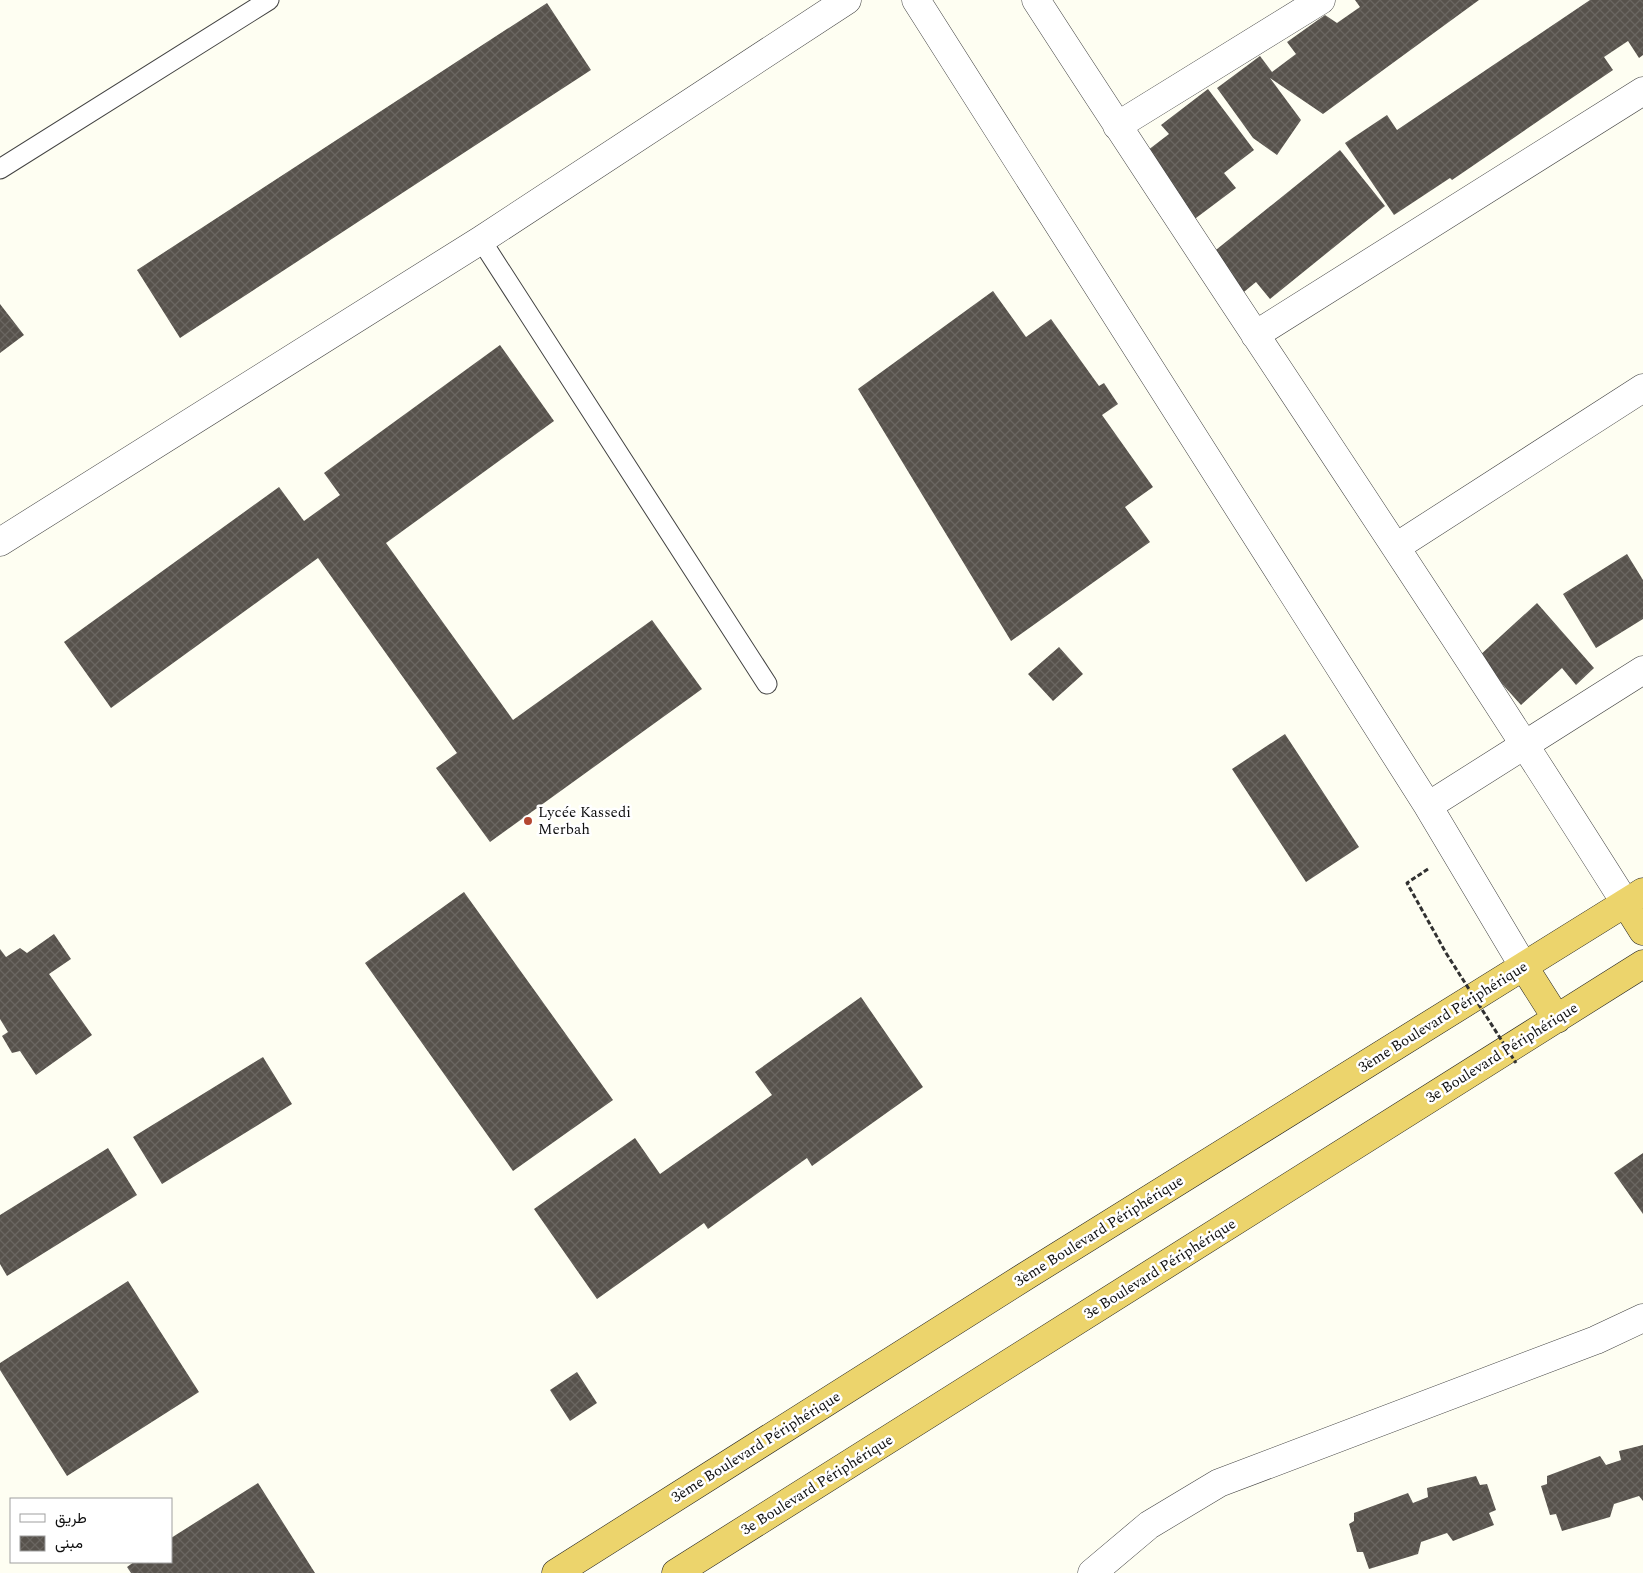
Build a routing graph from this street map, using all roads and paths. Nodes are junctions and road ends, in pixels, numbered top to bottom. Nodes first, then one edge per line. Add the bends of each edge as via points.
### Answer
1 (269, 0) edge
2 (847, 0) edge
3 (916, 0) edge
4 (1036, 0) edge
5 (1321, 0) edge
6 (1643, 91) edge
7 (1117, 126) junction
8 (0, 169) edge
9 (481, 240) junction
10 (1255, 335) junction
11 (1643, 388) edge
12 (0, 542) edge
13 (1396, 548) junction
14 (1643, 670) edge
15 (767, 684) dead end
16 (1526, 745) junction
17 (1428, 806) junction
18 (1408, 883) dead end
19 (1634, 898) edge
20 (1643, 930) edge
21 (1643, 964) edge
22 (1524, 967) junction
23 (1557, 1019) junction
24 (1516, 1063) dead end
25 (1643, 1318) edge
26 (556, 1573) edge
27 (676, 1573) edge
28 (1092, 1573) edge

1 - 8 lane
2 - 9 street
3 - 17 street
4 - 7 street
5 - 7 street
6 - 10 street
7 - 10 street
9 - 12 street
9 - 15 lane
10 - 13 street
11 - 13 street
13 - 16 street
14 - 16 street
16 - 17 street
16 - 19 street
17 - 22 street
18 - 24 path, bridge via 1446,953
19 - 20 highway
19 - 22 highway, 3ème Boulevard Périphérique
21 - 23 highway, 3e Boulevard Périphérique
22 - 23 highway
22 - 26 highway, 3ème Boulevard Périphérique
23 - 27 highway, 3e Boulevard Périphérique
25 - 28 street via 1596,1340 1219,1483 1149,1525

